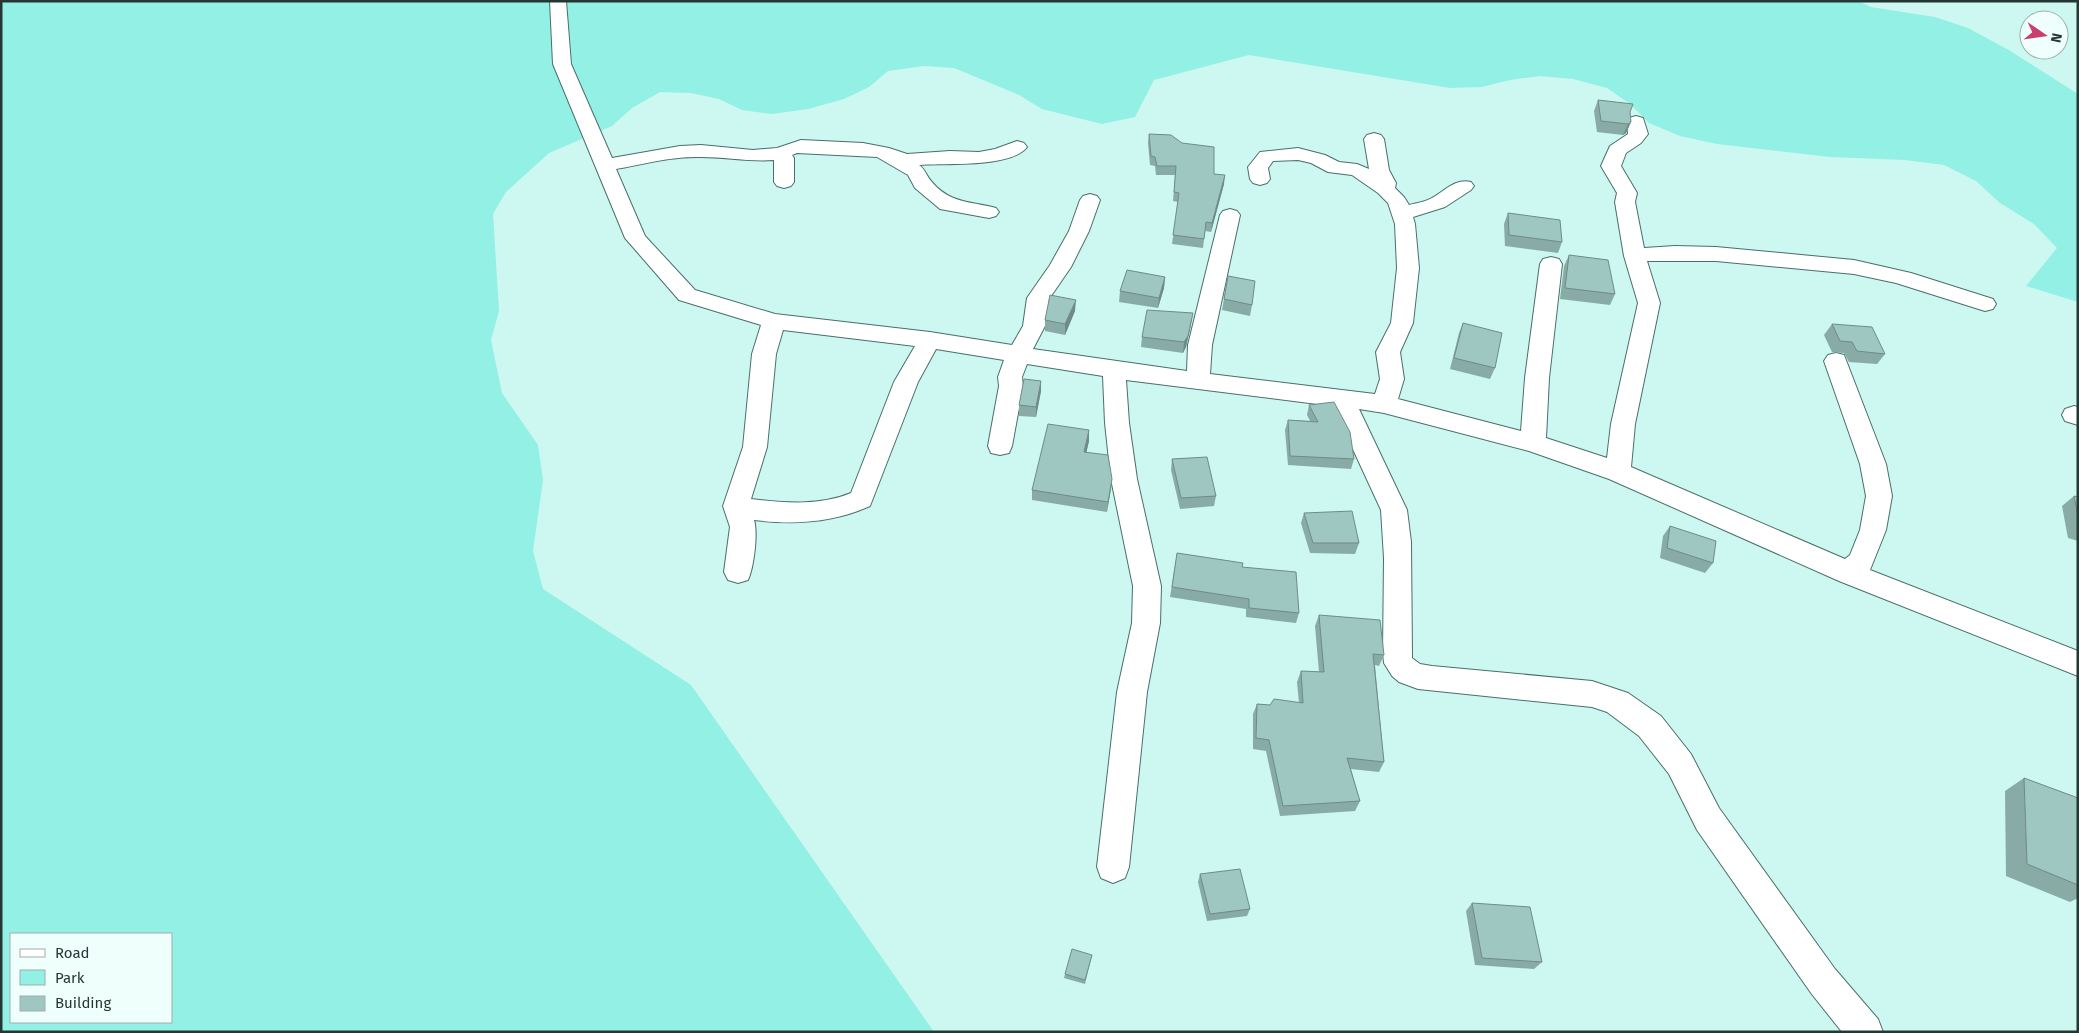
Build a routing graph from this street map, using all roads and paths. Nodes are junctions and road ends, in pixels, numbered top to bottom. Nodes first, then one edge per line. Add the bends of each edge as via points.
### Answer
1 (558, 1) edge
2 (1636, 122) dead end
3 (1374, 139) dead end
4 (1017, 148) dead end
5 (782, 152) junction
6 (897, 159) junction
7 (604, 165) junction
8 (1260, 179) dead end
9 (784, 182) dead end
10 (1464, 186) dead end
11 (1385, 189) junction
12 (1090, 200) dead end
13 (989, 212) dead end
14 (1402, 214) junction
15 (1230, 215) dead end
16 (1635, 256) junction
17 (1550, 264) dead end
18 (1985, 304) dead end
19 (774, 322) junction
20 (930, 340) junction
21 (1018, 355) junction
22 (1836, 361) dead end
23 (1114, 370) junction
24 (1198, 381) junction
25 (1342, 399) junction
26 (1384, 404) junction
27 (1533, 443) junction
28 (1000, 446) dead end
29 (1618, 472) junction
30 (736, 506) junction
31 (738, 572) dead end
32 (1849, 573) junction
33 (2078, 664) edge
34 (1113, 867) dead end
35 (1865, 1032) edge

1 - 7 street via 562,64
2 - 16 street via 1638,134 1617,150 1610,166 1627,193 1625,202
3 - 11 street
4 - 6 street via 979,158
5 - 6 street via 802,146 863,149
5 - 7 street via 753,156 680,152
5 - 9 street
6 - 13 street via 916,172 922,184 947,205
7 - 19 street via 636,238 687,295
8 - 11 street via 1258,167 1267,156 1298,154 1335,168 1357,170
10 - 14 street via 1438,203
11 - 14 street via 1397,201
12 - 21 street via 1079,231 1038,298 1034,326
14 - 26 street via 1408,268 1402,323 1388,352 1392,379
15 - 24 street via 1200,345
16 - 18 street via 1667,252 1739,254 1855,267
16 - 29 street via 1649,303 1623,424
17 - 27 street
19 - 20 street
19 - 30 street via 764,354 755,447
20 - 21 street
20 - 30 street via 906,382 861,500 822,512 753,510
21 - 23 street
21 - 28 street via 1010,377
22 - 32 street via 1872,464 1879,496 1873,530 1861,561
23 - 24 street
23 - 34 street via 1124,479 1147,586 1146,623 1132,692
24 - 25 street
25 - 26 street
25 - 35 street via 1394,510 1398,530 1398,662 1405,671 1432,680 1592,694 1617,702 1650,726 1680,764 1708,819 1823,981
26 - 27 street
27 - 29 street
29 - 32 street
30 - 31 street via 743,527
32 - 33 street

